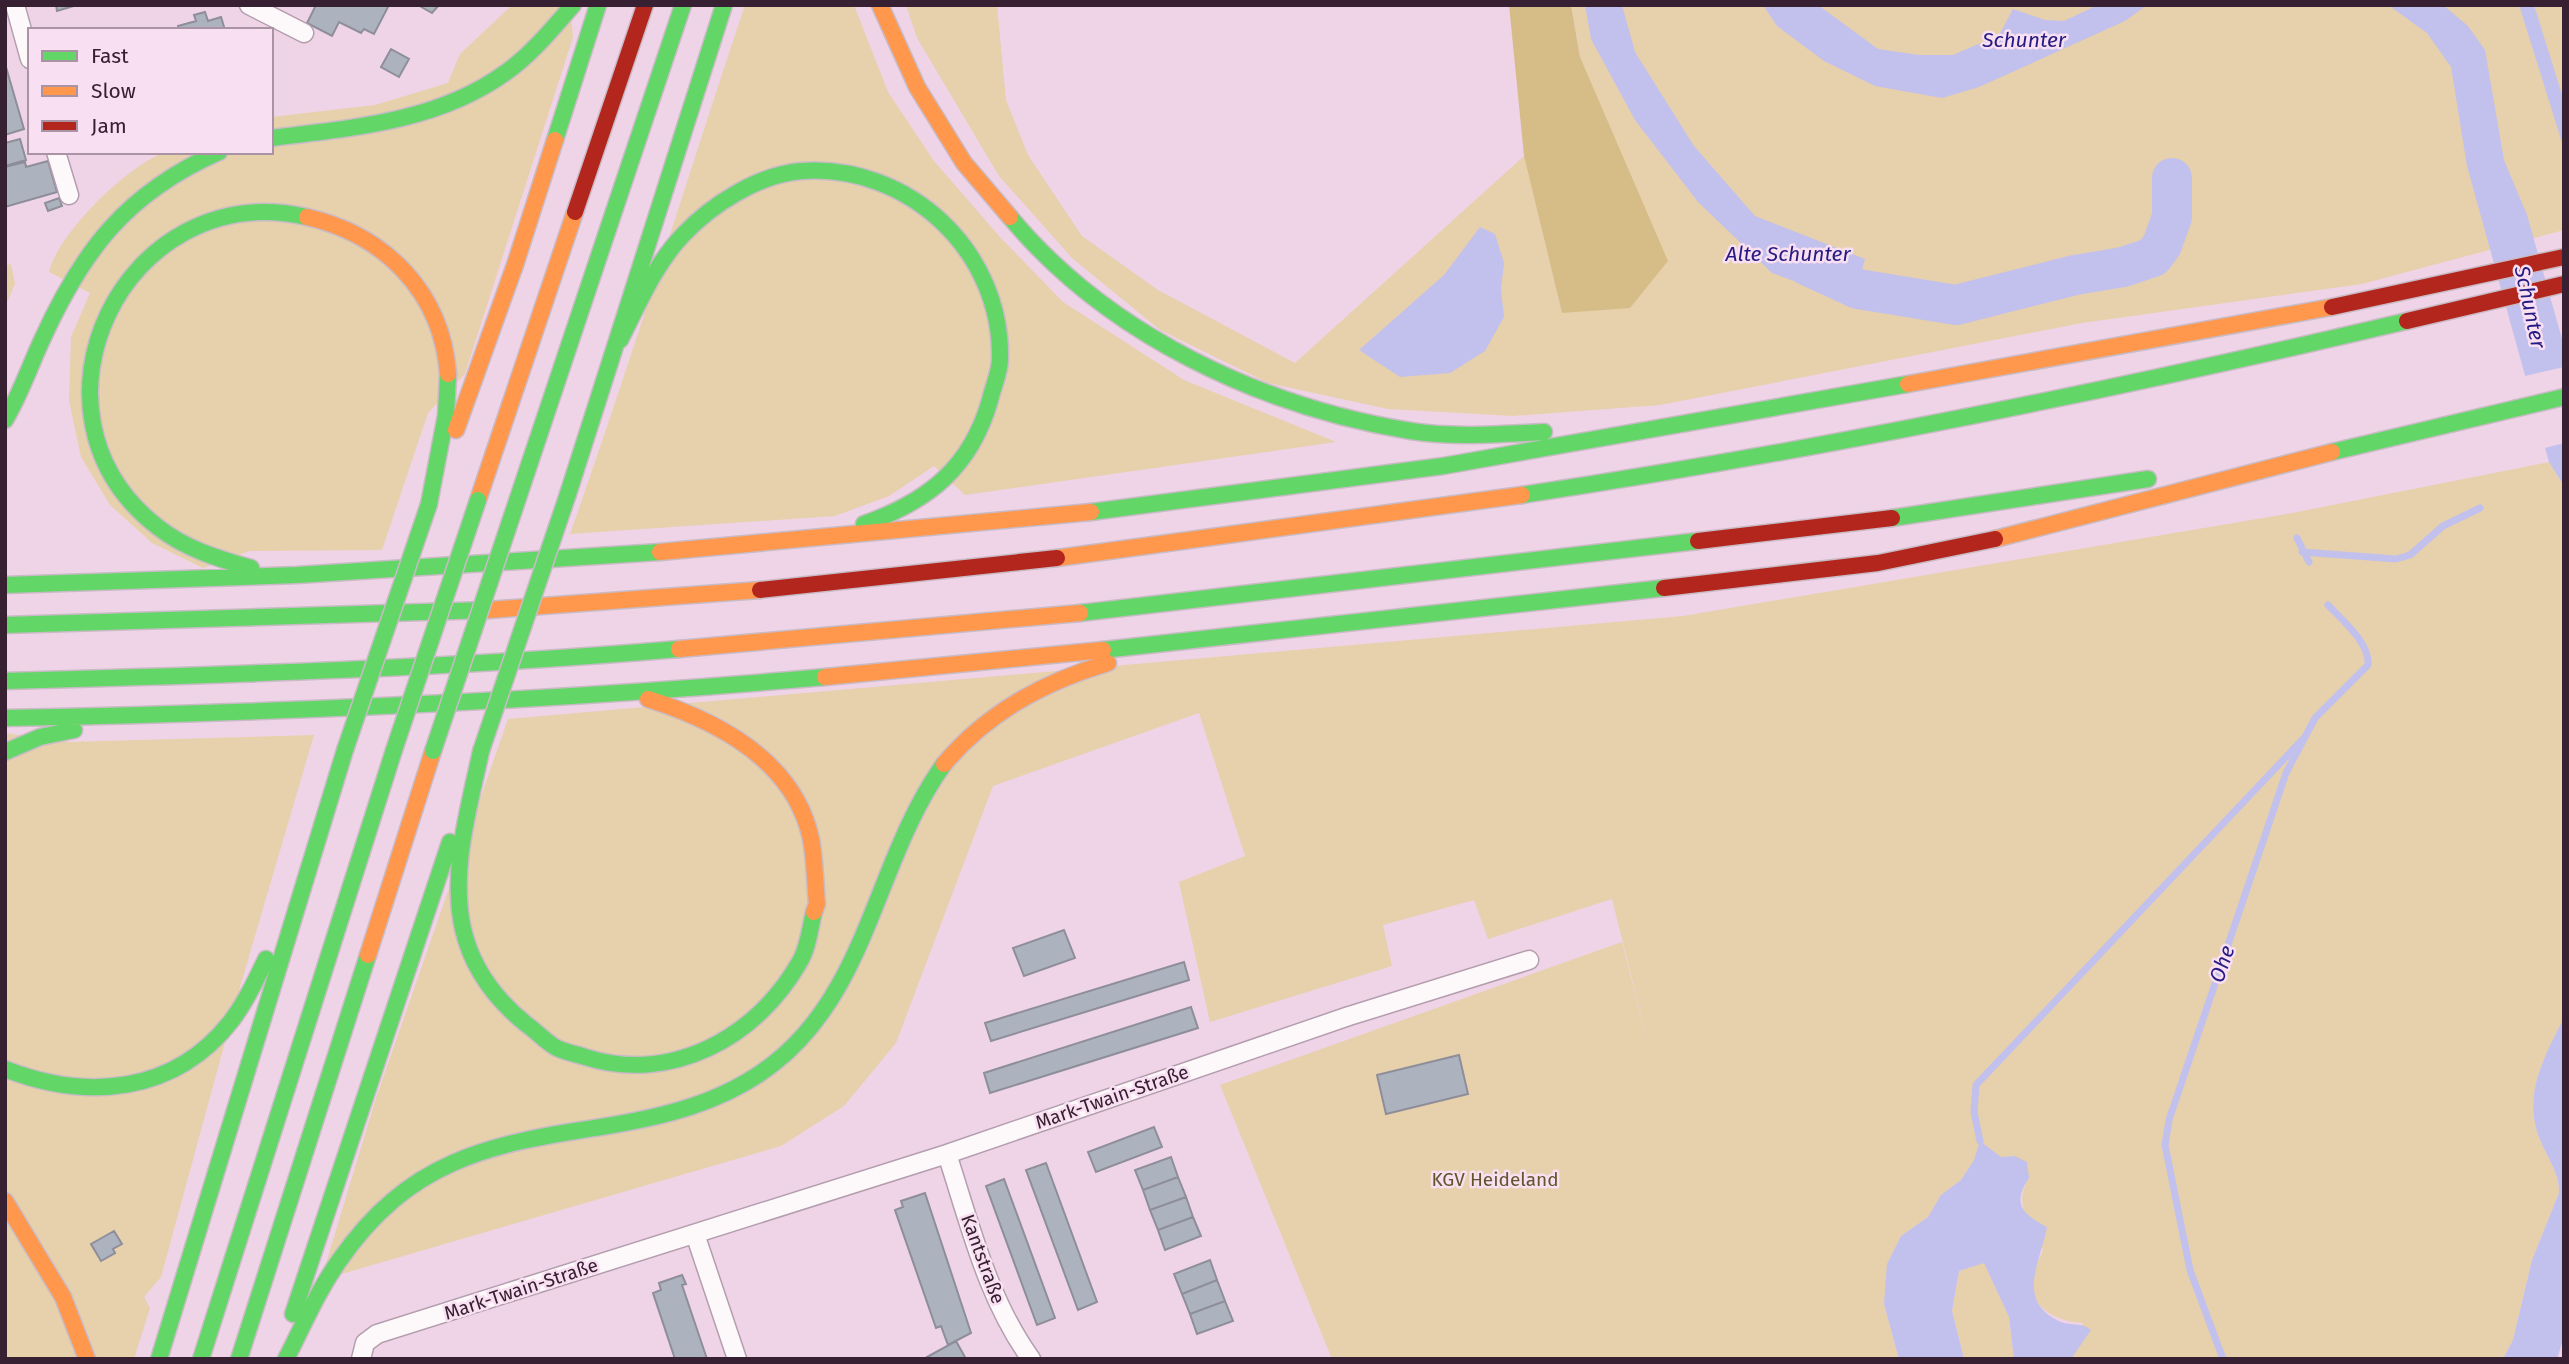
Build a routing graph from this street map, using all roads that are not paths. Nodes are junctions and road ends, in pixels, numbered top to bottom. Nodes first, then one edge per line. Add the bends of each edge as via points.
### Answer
1 (15, 5) edge
2 (249, 5) edge
3 (573, 5) edge
4 (598, 5) edge
5 (645, 5) edge
6 (683, 5) edge
7 (724, 5) edge
8 (880, 5) edge
9 (304, 33) dead end
10 (28, 52) edge
11 (273, 138) edge
12 (57, 154) edge
13 (215, 154) edge
14 (69, 195) dead end
15 (2564, 257) edge
16 (2564, 284) edge
17 (620, 340) junction
18 (2564, 397) edge
19 (5, 421) edge
20 (1692, 423) junction
21 (2408, 432) junction
22 (2188, 472) dead end
23 (2160, 477) dead end
24 (429, 504) junction
25 (740, 546) junction
26 (286, 576) junction
27 (5, 585) edge
28 (5, 625) edge
29 (1192, 641) junction
30 (5, 681) edge
31 (629, 694) junction
32 (5, 718) edge
33 (138, 718) junction
34 (481, 751) junction
35 (5, 752) edge
36 (302, 890) junction
37 (1529, 960) dead end
38 (5, 1069) edge
39 (947, 1154) junction
40 (5, 1200) edge
41 (695, 1234) junction
42 (87, 1359) edge
43 (159, 1359) edge
44 (201, 1359) edge
45 (239, 1359) edge
46 (283, 1359) edge
47 (361, 1359) edge
48 (737, 1359) edge
49 (1031, 1359) edge

1 - 10 street
2 - 9 street
3 - 11 highway via 534,50 463,100 379,126
4 - 24 highway via 515,265
5 - 44 highway, bridge via 394,750
6 - 45 highway, bridge via 433,751
7 - 17 highway
8 - 20 highway via 909,72 955,151 1034,247 1086,293 1145,335 1213,370 1320,411 1413,432 1515,433
12 - 14 street
13 - 19 highway via 152,187 108,227 73,275
15 - 20 highway via 2367,300
16 - 28 highway via 2084,393 1790,451 1380,516 1046,560 519,608
17 - 25 highway via 682,235 724,198 770,177 821,170 891,184 931,207 977,260 995,303 1001,349 991,406 964,458 931,491 891,514 844,529
17 - 34 highway, bridge
18 - 21 highway
20 - 25 highway via 1377,476 1077,514
21 - 22 highway
21 - 29 highway via 1966,546 1878,563
23 - 30 highway via 1887,519 1046,617 515,663
24 - 26 highway via 447,411 447,361 433,314 406,272 359,233 301,212 240,212 181,232 151,254 126,281 102,324 90,371 98,442 118,486 169,537 212,558
24 - 36 highway, bridge
25 - 26 highway
26 - 27 highway
29 - 31 highway
29 - 46 highway via 1069,674 1018,698 973,732 922,794 864,941 834,998 817,1022 774,1064 692,1108 505,1142 469,1153 424,1177 376,1214 355,1237
31 - 33 highway
31 - 34 highway via 687,710 741,739 762,756 797,801 815,854 818,882 810,938 786,988 747,1029 698,1056 642,1066 586,1059 536,1034 495,996 468,947 458,891 459,863
32 - 33 highway
33 - 35 highway via 40,737
34 - 46 highway via 359,1108
36 - 38 highway via 240,1009 217,1037 190,1059 147,1081 99,1089 52,1086
36 - 43 highway
37 - 39 street, Mark-Twain-Straße
39 - 41 street, Mark-Twain-Straße
39 - 49 street, Kantstraße via 989,1282
40 - 42 highway via 53,1278 80,1332
41 - 47 street, Mark-Twain-Straße via 377,1334 365,1343
41 - 48 street

